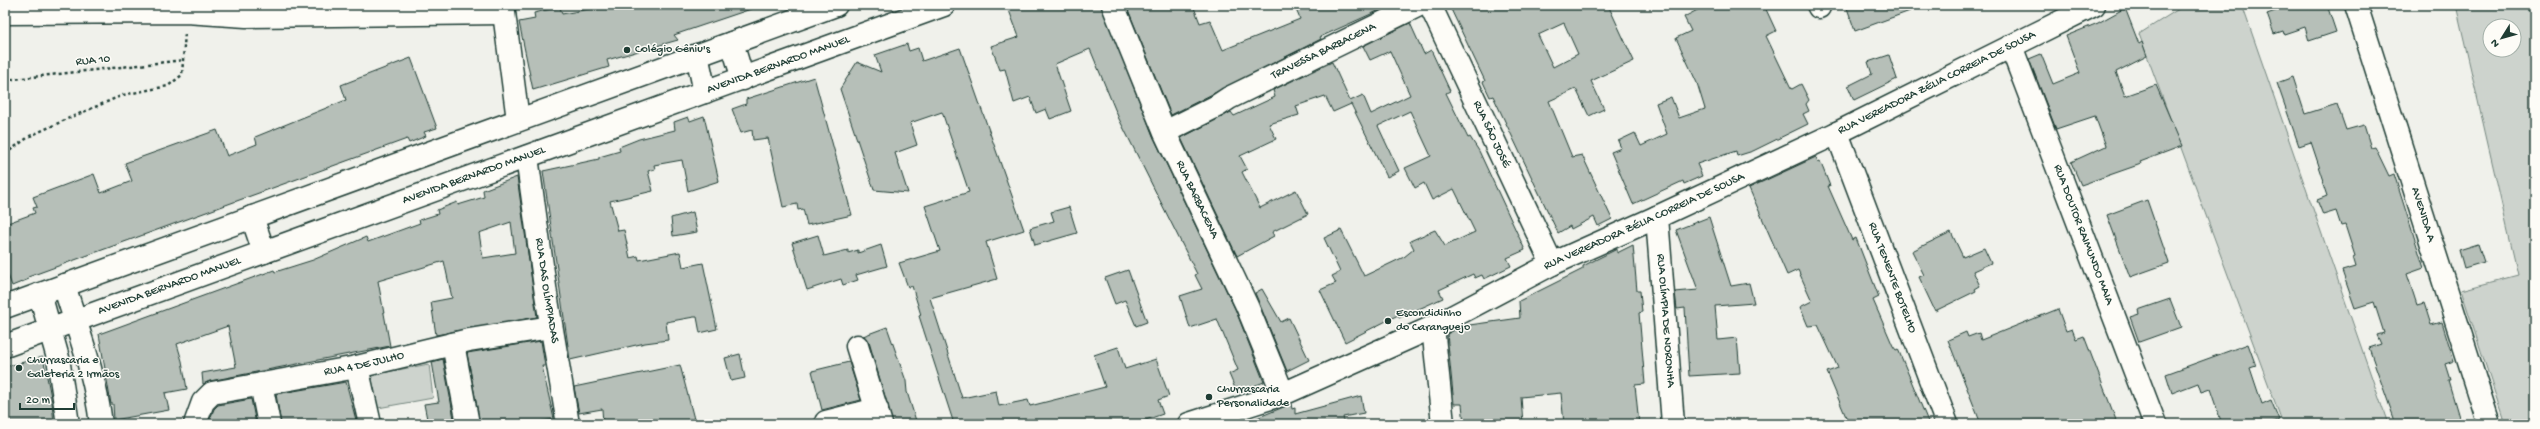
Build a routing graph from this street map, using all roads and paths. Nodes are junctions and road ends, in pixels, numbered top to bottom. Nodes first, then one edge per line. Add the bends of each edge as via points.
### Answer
1 (836, 5) edge
2 (944, 5) edge
3 (1113, 5) edge
4 (1419, 5) edge
5 (1430, 5) edge
6 (2094, 5) edge
7 (2356, 5) edge
8 (504, 9) edge
9 (186, 12) junction
10 (5, 13) edge
11 (732, 42) junction
12 (2011, 46) junction
13 (697, 55) junction
14 (184, 60) junction
15 (743, 79) junction
16 (5, 80) edge
17 (705, 92) junction
18 (518, 120) junction
19 (1165, 132) junction
20 (1837, 133) junction
21 (5, 154) edge
22 (527, 157) junction
23 (252, 217) junction
24 (1657, 217) junction
25 (264, 252) junction
26 (1552, 264) junction
27 (64, 285) junction
28 (40, 294) junction
29 (5, 307) edge
30 (75, 321) junction
31 (551, 327) junction
32 (1433, 327) junction
33 (52, 330) junction
34 (453, 344) junction
35 (5, 346) edge
36 (857, 346) dead end
37 (357, 367) junction
38 (261, 384) junction
39 (1283, 394) junction
40 (879, 417) edge
41 (826, 422) dead end
42 (68, 424) edge
43 (101, 424) edge
44 (195, 424) edge
45 (268, 424) edge
46 (370, 424) edge
47 (468, 424) edge
48 (568, 424) edge
49 (1189, 424) edge
50 (1443, 424) edge
51 (1673, 424) edge
52 (1948, 424) edge
53 (2155, 424) edge
54 (2489, 424) edge

1 - 11 street
2 - 15 street, AVENIDA BERNARDO MANUEL
3 - 19 street, RUA BARBACENA
4 - 19 street, TRAVESSA BARBACENA
5 - 26 street, RUA SÃO JOSÉ
6 - 12 street, RUA VEREADORA ZÉLIA CORREIA DE SOUSA
7 - 54 street, AVENIDA A
8 - 9 street via 246,16
8 - 18 street
9 - 10 street
9 - 14 path
11 - 13 street
11 - 15 street
12 - 20 street, RUA VEREADORA ZÉLIA CORREIA DE SOUSA
12 - 53 street, RUA DOUTOR RAIMUNDO MAIA
13 - 17 street
13 - 18 street
14 - 16 path, RUA 10
14 - 21 path via 182,75 168,86 123,95 30,136
15 - 17 street, AVENIDA BERNARDO MANUEL
17 - 22 street, AVENIDA BERNARDO MANUEL
18 - 23 street
19 - 39 street, RUA BARBACENA via 1247,306
20 - 24 street, RUA VEREADORA ZÉLIA CORREIA DE SOUSA
20 - 52 street, RUA TENENTE BOTELHO
22 - 25 street, AVENIDA BERNARDO MANUEL
22 - 31 street, RUA DAS OLÍMPIADAS
23 - 25 street
23 - 27 street
24 - 26 street, RUA VEREADORA ZÉLIA CORREIA DE SOUSA
24 - 51 street, RUA OLÍMPIA DE NORONHA
25 - 30 street, AVENIDA BERNARDO MANUEL
26 - 32 street, RUA VEREADORA ZÉLIA CORREIA DE SOUSA
27 - 28 street
27 - 30 street
28 - 29 street
28 - 33 street
30 - 33 street, AVENIDA BERNARDO MANUEL
30 - 43 street via 88,353 97,390
31 - 34 street, RUA 4 DE JULHO
31 - 48 street, RUA DAS OLÍMPIADAS
32 - 39 street, RUA VEREADORA ZÉLIA CORREIA DE SOUSA
32 - 50 street
33 - 35 street, AVENIDA BERNARDO MANUEL
33 - 42 street
34 - 37 street, RUA 4 DE JULHO
34 - 47 street
36 - 40 street
37 - 38 street, RUA 4 DE JULHO
37 - 46 street
38 - 44 street, RUA 4 DE JULHO via 212,393 203,402
38 - 45 street
39 - 49 street, RUA VEREADORA ZÉLIA CORREIA DE SOUSA
40 - 41 street

